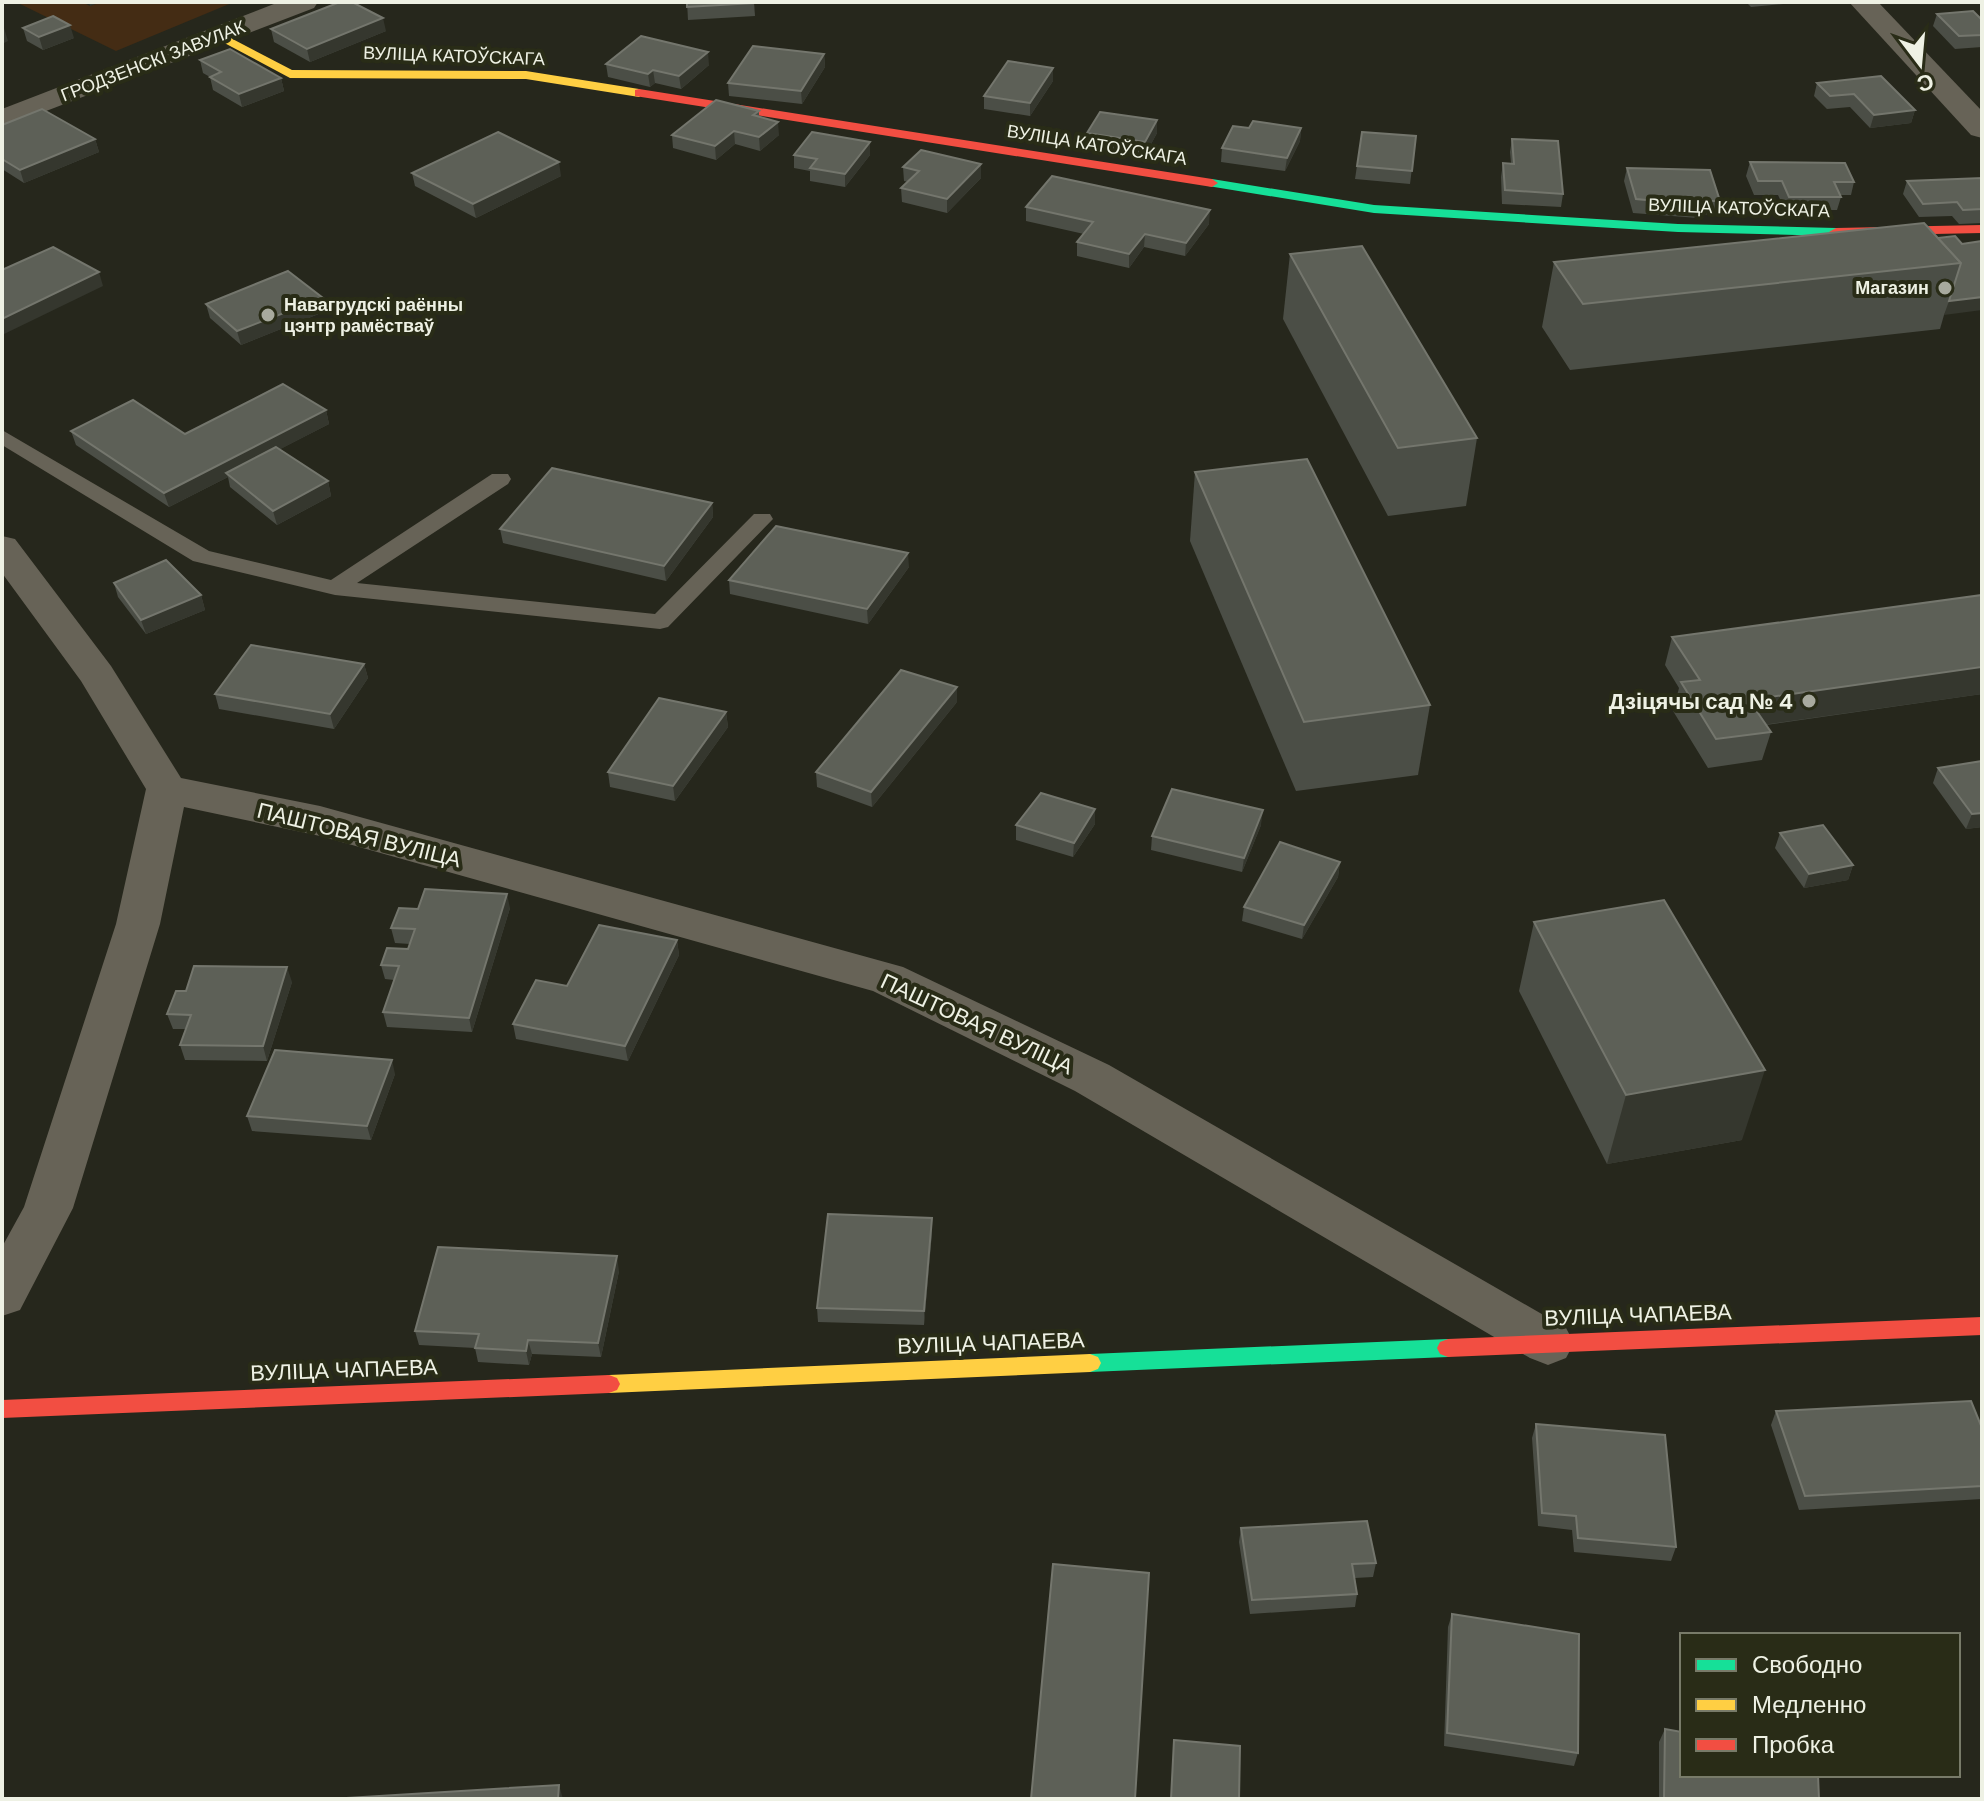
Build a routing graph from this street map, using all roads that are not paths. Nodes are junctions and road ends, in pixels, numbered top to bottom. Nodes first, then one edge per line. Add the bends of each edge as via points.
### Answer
1 (304, 2) edge
2 (1863, 2) edge
3 (219, 36) junction
4 (2, 119) edge
5 (1982, 129) edge
6 (1982, 229) edge
7 (2, 436) edge
8 (500, 479) dead end
9 (762, 519) dead end
10 (2, 547) edge
11 (335, 588) junction
12 (167, 789) junction
13 (2, 1295) edge
14 (1982, 1326) edge
15 (1548, 1343) junction
16 (2, 1409) edge

1 - 3 street, ГРОДЗЕНСКІ ЗАВУЛАК
2 - 5 street
3 - 4 street, ГРОДЗЕНСКІ ЗАВУЛАК
3 - 6 street, ВУЛІЦА КАТОЎСКАГА via 290,74 526,75 1374,209 1883,234
7 - 11 lane via 201,556
8 - 11 lane
9 - 11 lane via 660,622
10 - 12 street via 97,675
12 - 13 street via 138,924 48,1208
12 - 15 street, ПАШТОВАЯ ВУЛІЦА via 320,821 887,979 1092,1078
14 - 15 street, ВУЛІЦА ЧАПАЕВА
15 - 16 street, ВУЛІЦА ЧАПАЕВА

